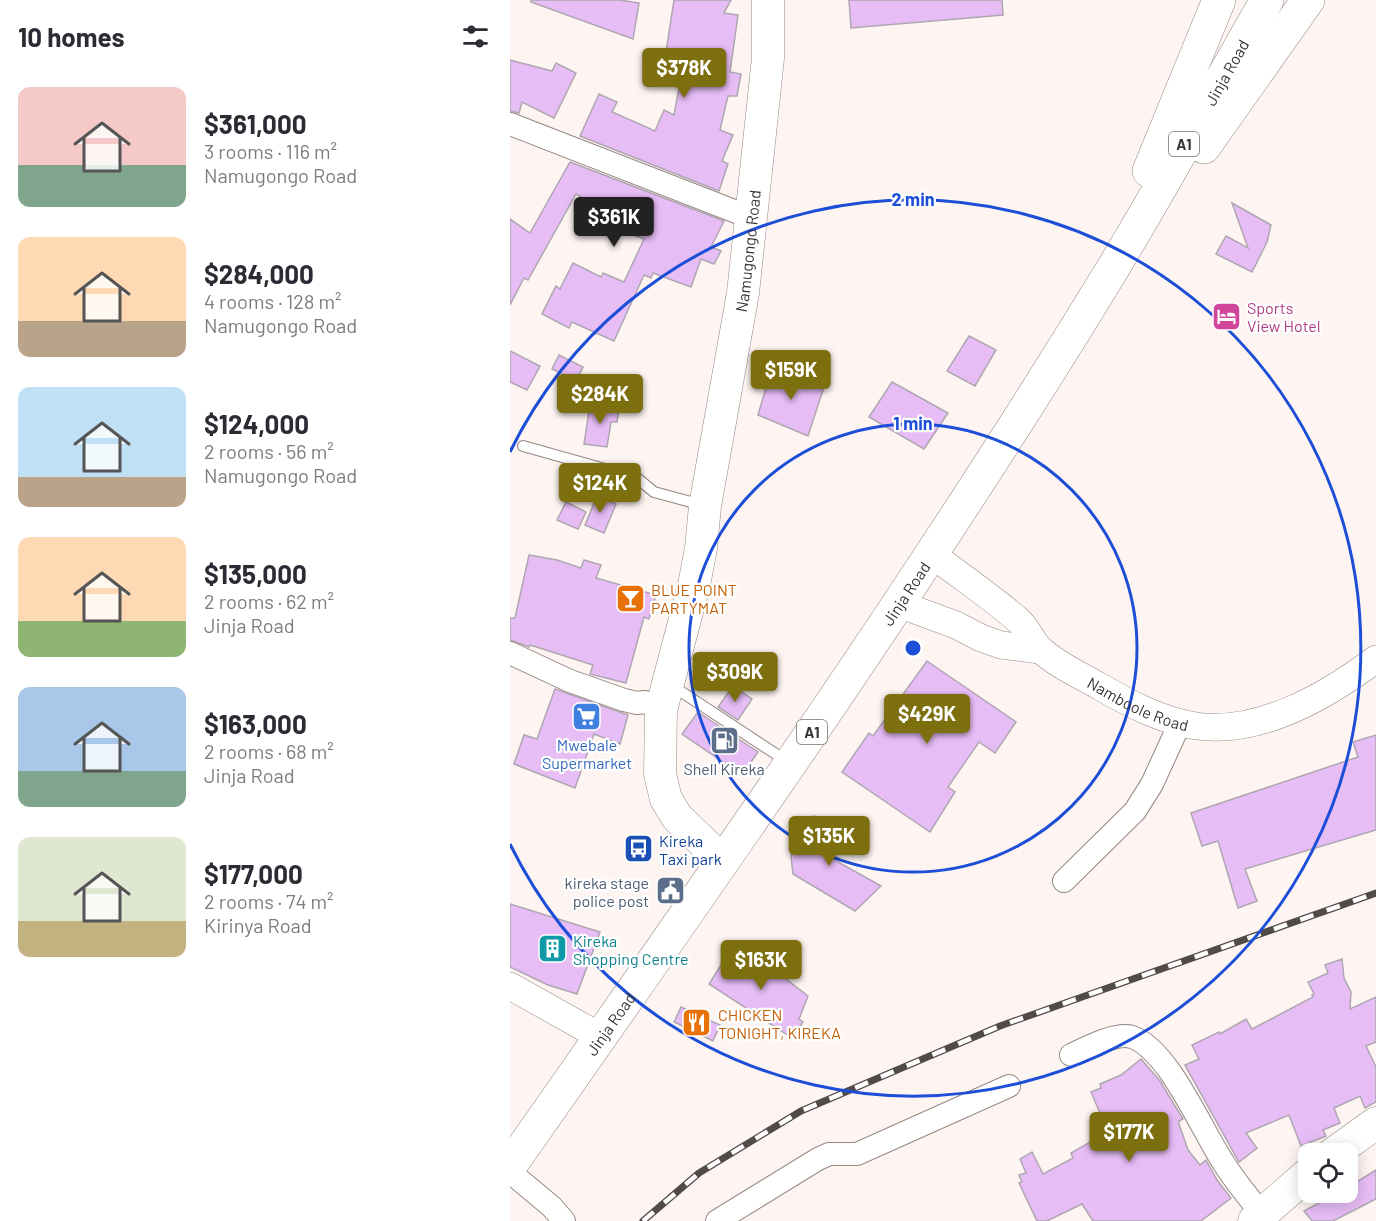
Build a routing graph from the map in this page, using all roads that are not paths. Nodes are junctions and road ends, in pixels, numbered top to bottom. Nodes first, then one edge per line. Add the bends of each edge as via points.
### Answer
1 (768, 0) edge
2 (1220, 0) edge
3 (1267, 0) edge
4 (1308, 0) edge
5 (510, 124) edge
6 (752, 218) junction
7 (1100, 289) junction
8 (523, 446) dead end
9 (705, 506) junction
10 (932, 554) junction
11 (899, 604) junction
12 (1040, 650) junction
13 (510, 654) edge
14 (1376, 659) edge
15 (665, 696) junction
16 (1180, 723) junction
17 (791, 764) junction
18 (718, 868) junction
19 (1064, 882) dead end
20 (510, 986) edge
21 (601, 1037) junction
22 (1071, 1055) dead end
23 (1009, 1086) dead end
24 (1373, 1130) edge
25 (1351, 1143) edge
26 (510, 1166) edge
27 (510, 1172) edge
28 (1298, 1183) edge
29 (1258, 1217) edge
30 (564, 1221) edge
31 (717, 1221) edge

1 - 6 main road, Namugongo Road via 768,58
2 - 7 highway
3 - 7 highway, Jinja Road / A1
4 - 7 highway
5 - 6 street
6 - 9 main road, Namugongo Road via 743,293
7 - 10 highway, Jinja Road / A1
8 - 9 lane via 637,478 654,492
9 - 15 main road, Namugongo Road via 694,585
10 - 11 highway, Jinja Road / A1
10 - 12 street, Namboole Road via 1022,623
11 - 12 street via 1001,645
11 - 17 highway, Jinja Road / A1
12 - 16 street, Namboole Road via 1128,704
13 - 15 street via 624,700 637,703
14 - 16 street, Namboole Road via 1323,693 1248,724 1217,727
15 - 17 lane
15 - 18 main road, Namugongo Road via 660,774 666,799 677,817 706,846
16 - 19 street via 1135,811
17 - 18 highway, Jinja Road / A1
18 - 21 highway, Jinja Road / A1
20 - 21 street
21 - 26 highway, Jinja Road / A1
22 - 29 street via 1093,1044 1130,1036 1149,1046 1173,1075
23 - 31 street via 856,1154 829,1154 818,1159
24 - 25 main road
27 - 30 street
28 - 29 main road

